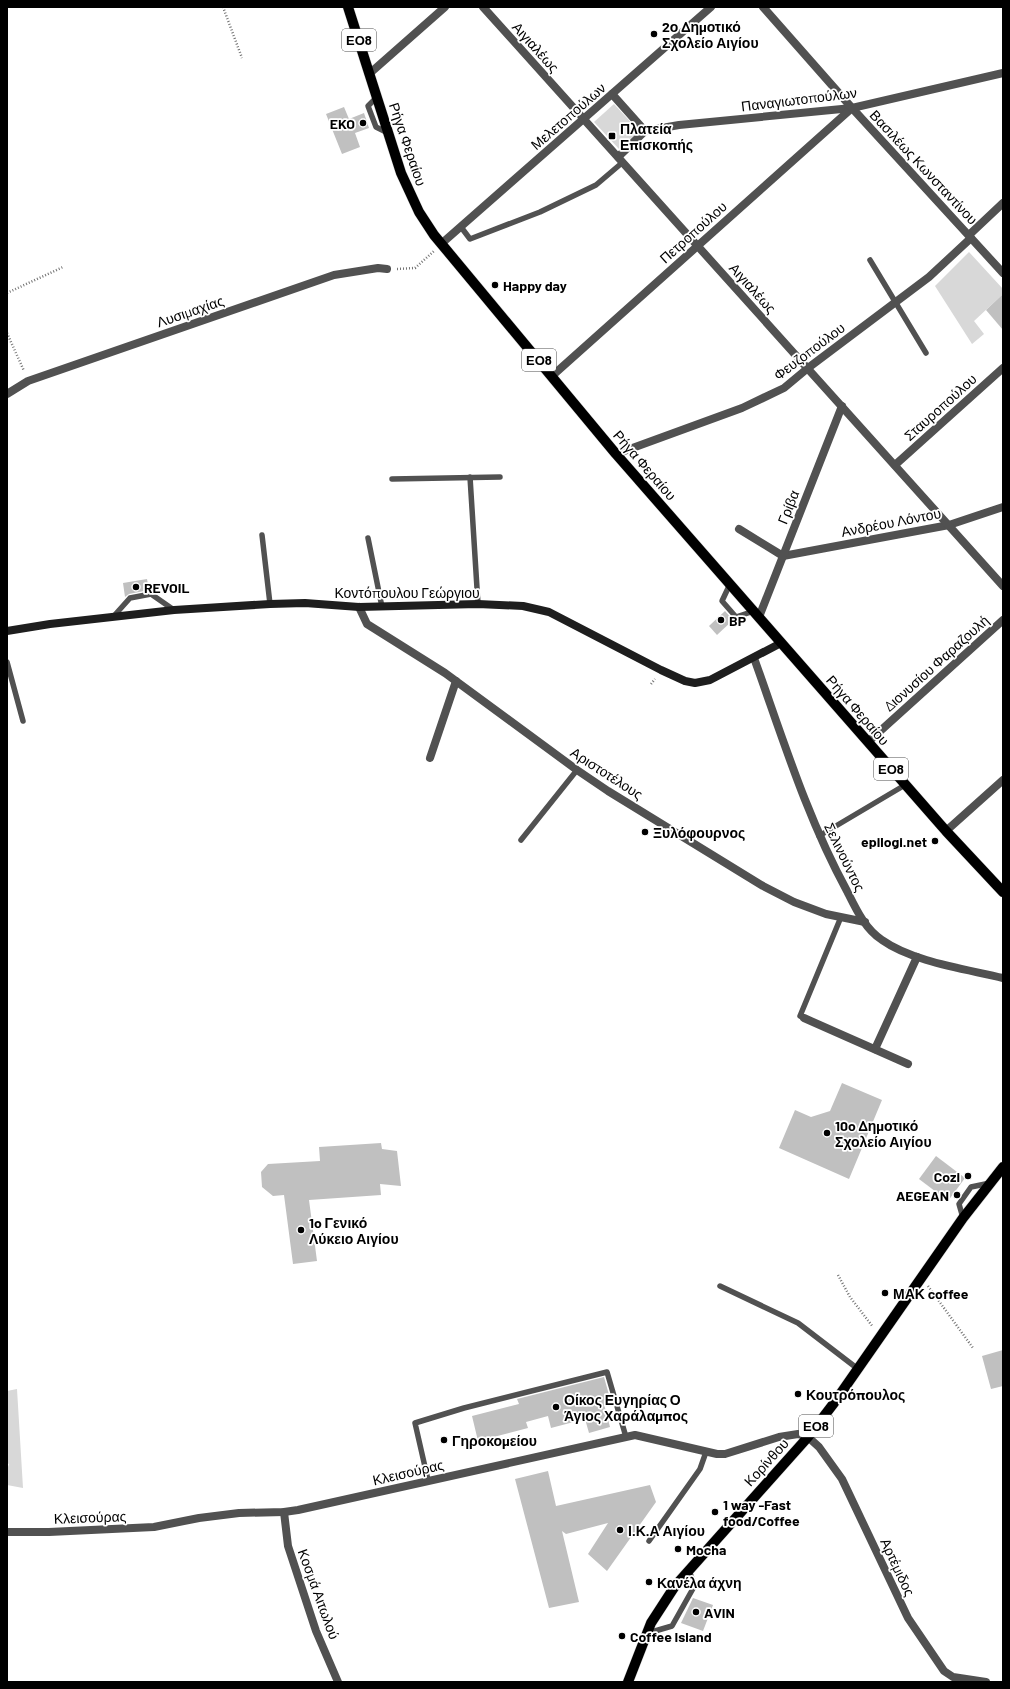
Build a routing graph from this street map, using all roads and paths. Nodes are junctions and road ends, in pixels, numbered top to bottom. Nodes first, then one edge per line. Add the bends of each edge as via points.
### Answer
1 (223, 7) edge
2 (348, 7) edge
3 (445, 7) edge
4 (483, 7) edge
5 (711, 7) edge
6 (763, 7) edge
7 (242, 58) dead end
8 (1003, 73) edge
9 (370, 74) junction
10 (612, 94) junction
11 (852, 108) junction
12 (584, 119) junction
13 (645, 131) junction
14 (620, 160) junction
15 (1003, 203) edge
16 (461, 227) junction
17 (970, 237) junction
18 (441, 244) junction
19 (698, 246) junction
20 (870, 260) dead end
21 (63, 267) dead end
22 (387, 269) joint
23 (1003, 273) edge
24 (7, 293) edge
25 (895, 302) junction
26 (7, 333) edge
27 (926, 353) dead end
28 (808, 368) junction
29 (1003, 368) edge
30 (552, 376) junction
31 (28, 381) junction
32 (7, 394) edge
33 (842, 406) junction
34 (616, 454) junction
35 (895, 465) junction
36 (470, 477) junction
37 (500, 477) dead end
38 (392, 479) dead end
39 (1003, 507) edge
40 (949, 525) junction
41 (739, 529) dead end
42 (262, 535) dead end
43 (368, 538) dead end
44 (783, 556) junction
45 (730, 584) junction
46 (1003, 586) edge
47 (270, 604) junction
48 (478, 604) junction
49 (359, 607) junction
50 (382, 607) junction
51 (174, 610) junction
52 (756, 614) junction
53 (113, 617) junction
54 (1003, 620) edge
55 (7, 630) edge
56 (781, 643) junction
57 (754, 658) junction
58 (7, 662) edge
59 (456, 681) junction
60 (23, 721) dead end
61 (868, 742) junction
62 (430, 758) dead end
63 (577, 770) junction
64 (1003, 780) edge
65 (905, 785) junction
66 (946, 831) junction
67 (819, 836) junction
68 (521, 840) dead end
69 (1003, 892) edge
70 (840, 918) junction
71 (865, 922) junction
72 (917, 957) junction
73 (1003, 978) edge
74 (804, 1018) joint
75 (875, 1049) junction
76 (908, 1064) dead end
77 (1003, 1167) edge
78 (838, 1275) dead end
79 (922, 1278) junction
80 (720, 1286) dead end
81 (881, 1336) junction
82 (973, 1348) dead end
83 (858, 1369) junction
84 (626, 1437) junction
85 (808, 1437) junction
86 (706, 1452) junction
87 (428, 1480) junction
88 (284, 1512) junction
89 (7, 1532) edge
90 (649, 1541) dead end
91 (689, 1570) junction
92 (647, 1633) junction
93 (338, 1682) edge
94 (628, 1682) edge
95 (986, 1682) edge

1 - 7 path
2 - 9 main road, Ρήγα Φεραίου / ΕΟ8
3 - 9 street
4 - 12 street, Αιγιαλέως
5 - 10 street, Μελετοπούλων
6 - 11 street, Βασιλέως Κωνσταντίνου
8 - 11 street, Παναγιωτοπούλων
9 - 18 main road, Ρήγα Φεραίου / ΕΟ8 via 401,173 426,224
10 - 12 street, Μελετοπούλων
10 - 13 street
11 - 13 street, Παναγιωτοπούλων via 679,125
11 - 17 street, Βασιλέως Κωνσταντίνου
11 - 19 street, Πετροπούλου
12 - 14 street, Αιγιαλέως
12 - 16 street, Μελετοπούλων
13 - 14 street
14 - 16 lane via 596,185 540,212 470,239
14 - 19 street, Αιγιαλέως
15 - 17 street, Φευζοπούλου
16 - 18 street, Μελετοπούλων
17 - 23 street, Βασιλέως Κωνσταντίνου
17 - 25 street, Φευζοπούλου via 929,277
18 - 22 path via 415,268
18 - 30 main road, Ρήγα Φεραίου / ΕΟ8
19 - 28 street, Αιγιαλέως
19 - 30 street, Πετροπούλου
20 - 25 lane
21 - 24 path
22 - 31 street, Λυσιμαχίας via 378,268 334,275
25 - 27 lane
25 - 28 street, Φευζοπούλου
26 - 31 path
28 - 33 street, Αιγιαλέως
28 - 34 street, Φευζοπούλου via 784,388 749,404
29 - 35 street, Σταυροπούλου
30 - 34 main road, Ρήγα Φεραίου / ΕΟ8
31 - 32 street, Λυσιμαχίας
33 - 35 street, Αιγιαλέως
33 - 44 street, Γρίβα
34 - 45 main road, Ρήγα Φεραίου / ΕΟ8
35 - 40 street, Αιγιαλέως
36 - 37 lane
36 - 38 lane
36 - 48 lane
39 - 40 street, Ανδρέου Λόντου
40 - 44 street, Ανδρέου Λόντου
40 - 46 street, Αιγιαλέως
41 - 44 street
42 - 47 lane
43 - 50 lane
44 - 52 street, Γρίβα
45 - 52 main road, Ρήγα Φεραίου / ΕΟ8
45 - 52 lane via 722,601 736,617
47 - 49 main road, Κοντόπουλου Γεώργιου via 306,603
47 - 51 main road, Κοντόπουλου Γεώργιου
48 - 50 main road, Κοντόπουλου Γεώργιου
48 - 57 main road, Κοντόπουλου Γεώργιου via 523,606 549,612 661,670 695,683 710,680
49 - 50 main road, Κοντόπουλου Γεώργιου
49 - 59 street, Αριστοτέλους via 367,624
51 - 53 main road, Κοντόπουλου Γεώργιου
51 - 53 lane via 151,594 130,598
52 - 56 main road, Ρήγα Φεραίου / ΕΟ8
53 - 55 main road, Κοντόπουλου Γεώργιου
54 - 61 street, Διονυσίου Φαραζουλή
56 - 57 main road, Κοντόπουλου Γεώργιου
56 - 61 main road, Ρήγα Φεραίου / ΕΟ8
57 - 67 street, Σελινούντος
58 - 60 lane
59 - 62 street
59 - 63 street, Αριστοτέλους
61 - 65 main road, Ρήγα Φεραίου / ΕΟ8
63 - 68 lane
63 - 70 street, Αριστοτέλους via 763,886 794,902
64 - 66 street
65 - 66 main road, Ρήγα Φεραίου / ΕΟ8
65 - 67 lane
66 - 69 main road, Ρήγα Φεραίου / ΕΟ8
67 - 71 street, Σελινούντος
70 - 71 street, Αριστοτέλους
70 - 74 lane via 800,1016
71 - 72 street, Σελινούντος via 872,932 886,943
72 - 73 street, Σελινούντος
72 - 75 street
74 - 75 street
75 - 76 street
77 - 79 main road, Κορίνθου / ΕΟ8 via 963,1218
78 - 81 path via 850,1297
79 - 81 main road, Κορίνθου / ΕΟ8
79 - 82 path
80 - 83 lane via 798,1323
81 - 83 main road, Κορίνθου / ΕΟ8
83 - 85 main road, Κορίνθου / ΕΟ8
84 - 86 street, Κλεισούρας via 634,1435
84 - 87 street, Κλεισούρας
84 - 87 lane via 607,1372 415,1423
85 - 86 street, Κλεισούρας via 798,1434 779,1437 725,1454
85 - 91 main road, Κορίνθου / ΕΟ8
85 - 95 street, Αρτέμιδος via 819,1447 842,1479 908,1618 944,1671 953,1677
86 - 90 lane via 700,1469
87 - 88 street, Κλεισούρας
88 - 89 street, Κλεισούρας via 239,1513 154,1527
88 - 93 street, Κοσμά Αιτωλού via 288,1546 316,1631
91 - 92 main road, Κορίνθου / ΕΟ8 via 663,1602
91 - 92 lane via 695,1585 672,1626
92 - 94 main road, Κορίνθου / ΕΟ8

